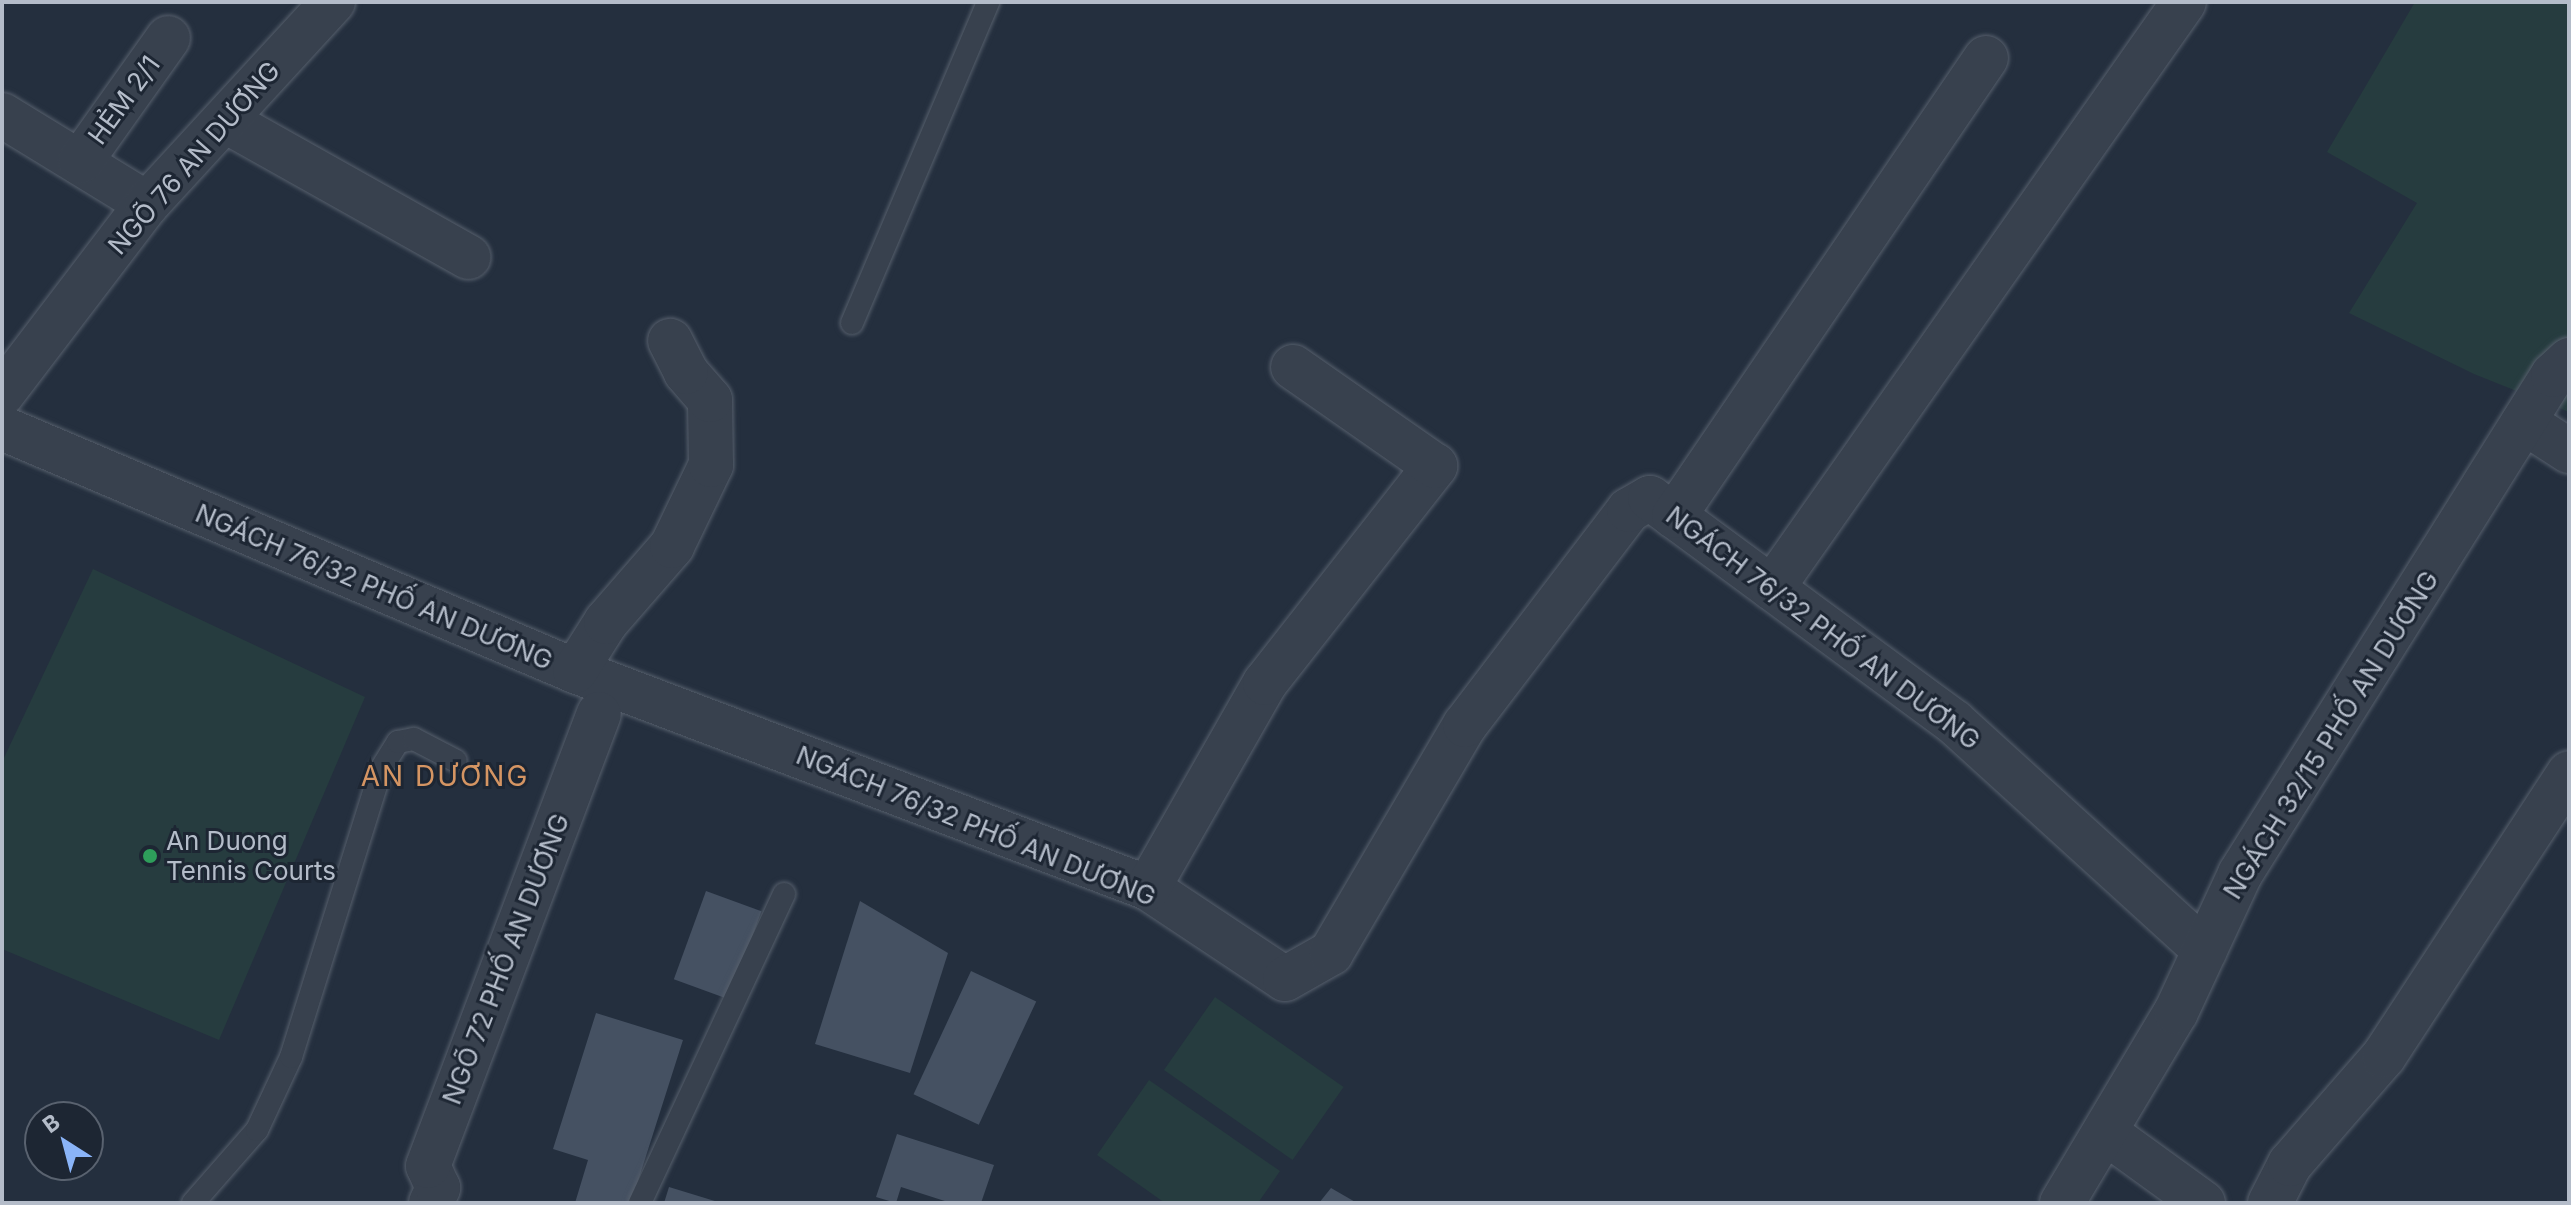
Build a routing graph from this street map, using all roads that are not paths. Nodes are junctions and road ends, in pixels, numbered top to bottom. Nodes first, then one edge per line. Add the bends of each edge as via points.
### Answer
1 (333, 2) edge
2 (988, 2) edge
3 (2184, 2) edge
4 (168, 38) dead end
5 (1986, 58) dead end
6 (2, 115) edge
7 (226, 121) junction
8 (80, 162) junction
9 (147, 204) junction
10 (468, 257) dead end
11 (852, 323) dead end
12 (670, 341) dead end
13 (2569, 360) edge
14 (1293, 367) dead end
15 (2, 394) edge
16 (2524, 422) junction
17 (2, 428) edge
18 (2569, 451) edge
19 (1674, 516) junction
20 (1772, 588) junction
21 (575, 671) junction
22 (599, 714) dead end
23 (456, 761) dead end
24 (2569, 773) edge
25 (1148, 888) junction
26 (784, 894) dead end
27 (2205, 950) junction
28 (2105, 1132) junction
29 (193, 1203) edge
30 (431, 1203) edge
31 (640, 1203) edge
32 (2062, 1203) edge
33 (2203, 1203) edge
34 (2270, 1203) edge

1 - 7 street, NGÕ 76 AN DƯƠNG
2 - 11 lane
3 - 20 street
4 - 8 street, HẺM 2/1
5 - 19 street
6 - 8 street
7 - 9 street, NGÕ 76 AN DƯƠNG
7 - 10 street
8 - 9 street
9 - 15 street, NGÕ 76 AN DƯƠNG
12 - 21 street via 686,372 710,400 711,465 672,546 606,622
13 - 16 street, NGÁCH 32/15 PHỐ AN DƯƠNG via 2553,375
14 - 25 street via 1435,466 1265,683
16 - 18 street
16 - 27 street, NGÁCH 32/15 PHỐ AN DƯƠNG via 2240,874
17 - 21 street, NGÁCH 76/32 PHỐ AN DƯƠNG
19 - 20 street, NGÁCH 76/32 PHỐ AN DƯƠNG
19 - 25 street, NGÁCH 76/32 PHỐ AN DƯƠNG via 1650,498 1629,510 1465,725 1331,953 1285,979
20 - 27 street, NGÁCH 76/32 PHỐ AN DƯƠNG via 1954,722
21 - 25 street, NGÁCH 76/32 PHỐ AN DƯƠNG
22 - 30 street, NGÕ 72 PHỐ AN DƯƠNG via 428,1166 438,1188
23 - 29 lane via 414,739 398,742 381,769 291,1057 257,1130
24 - 34 street via 2384,1056 2290,1164
26 - 31 lane
27 - 28 street, NGÁCH 32/15 PHỐ AN DƯƠNG via 2176,1012
28 - 32 street, NGÁCH 32/15 PHỐ AN DƯƠNG
28 - 33 street

